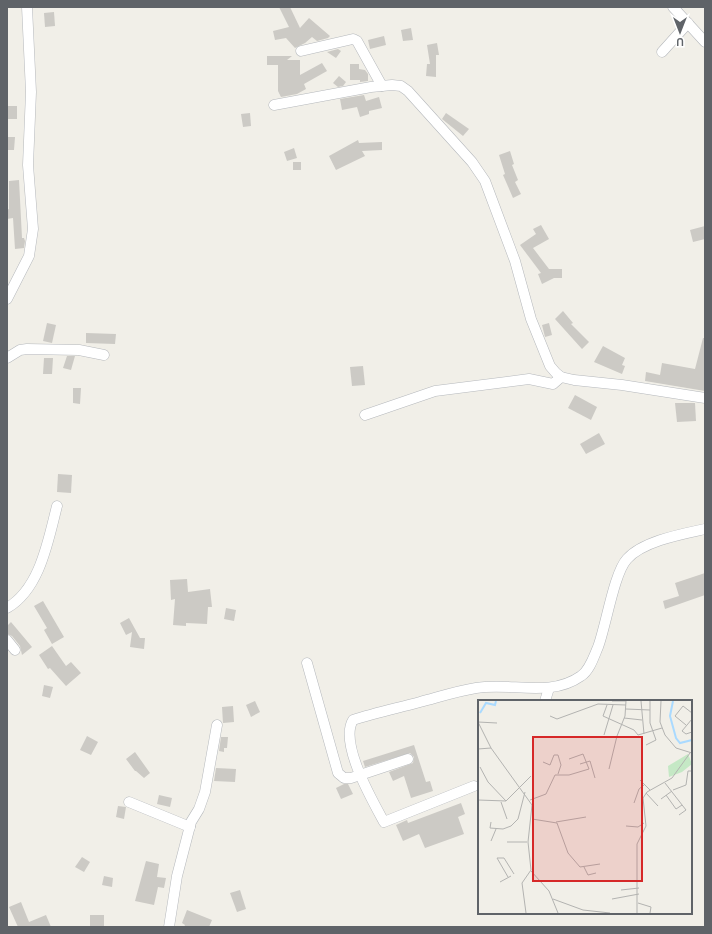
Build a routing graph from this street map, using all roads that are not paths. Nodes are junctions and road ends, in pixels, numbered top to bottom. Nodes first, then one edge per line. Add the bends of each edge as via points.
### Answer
1 (27, 7) edge
2 (673, 7) edge
3 (688, 23) junction
4 (705, 42) edge
5 (301, 51) dead end
6 (662, 52) dead end
7 (382, 86) junction
8 (274, 105) dead end
9 (7, 299) edge
10 (104, 355) dead end
11 (7, 358) edge
12 (561, 377) junction
13 (705, 398) edge
14 (365, 415) dead end
15 (57, 506) dead end
16 (705, 529) edge
17 (7, 608) edge
18 (7, 640) edge
19 (15, 650) dead end
20 (307, 663) dead end
21 (549, 688) junction
22 (545, 700) edge
23 (217, 725) dead end
24 (408, 759) dead end
25 (361, 774) junction
26 (474, 786) dead end
27 (129, 802) dead end
28 (190, 827) junction
29 (169, 927) edge

1 - 9 street via 31,92 28,165 33,229 29,256
2 - 3 street
3 - 4 street
3 - 6 street
5 - 7 street via 353,39 357,41
7 - 8 street
7 - 12 street via 397,86 408,91 485,180 515,261 531,320 550,366
10 - 11 street via 79,350 27,349
12 - 13 street
12 - 14 street via 553,384 529,379 435,391
15 - 17 street via 36,574 24,595
16 - 21 street via 639,549 626,559 604,632 592,661 583,675 568,684
18 - 19 street
20 - 25 street via 338,773 344,778
21 - 22 street
21 - 25 street via 477,688 353,720 349,735
23 - 28 street via 205,792
24 - 25 street
25 - 26 street via 384,822
27 - 28 street
28 - 29 street via 177,876

